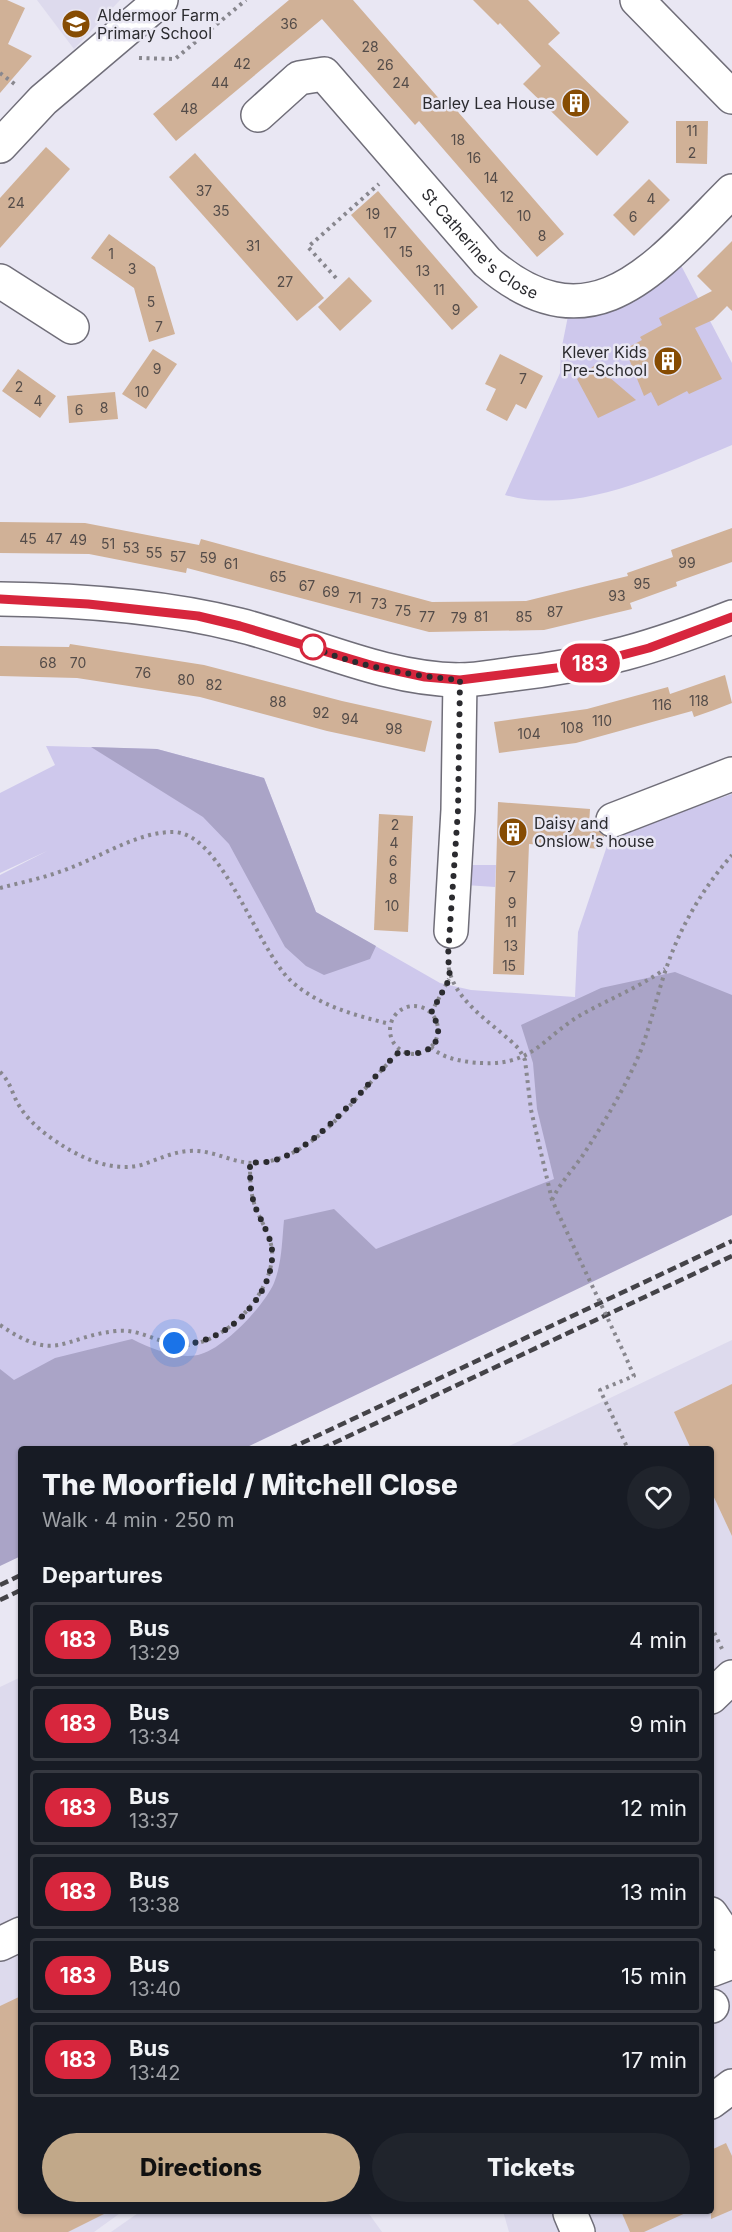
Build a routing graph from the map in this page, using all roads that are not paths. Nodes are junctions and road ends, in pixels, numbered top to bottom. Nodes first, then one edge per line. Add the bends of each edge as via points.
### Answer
1 (161, 0) edge
2 (637, 0) edge
3 (732, 97) edge
4 (258, 115) dead end
5 (0, 146) edge
6 (732, 191) edge
7 (0, 281) edge
8 (72, 327) dead end
9 (0, 599) edge
10 (732, 617) edge
11 (460, 680) junction
12 (732, 774) edge
13 (612, 820) dead end
14 (451, 931) road end
15 (18, 1935) edge
16 (0, 1944) edge
17 (732, 1962) edge
18 (714, 1969) edge
19 (732, 2086) edge
20 (714, 2100) edge
21 (570, 2214) edge
22 (578, 2232) edge

1 - 5 street via 43,100
2 - 3 street
4 - 6 street, St Catherine's Close via 299,78 324,74 487,262 534,295 562,301 589,299 640,280
7 - 8 street
9 - 11 street via 198,616 374,666
10 - 11 street via 667,642 599,661
11 - 14 street
12 - 13 street
15 - 16 street
17 - 18 street
19 - 20 street
21 - 22 street

